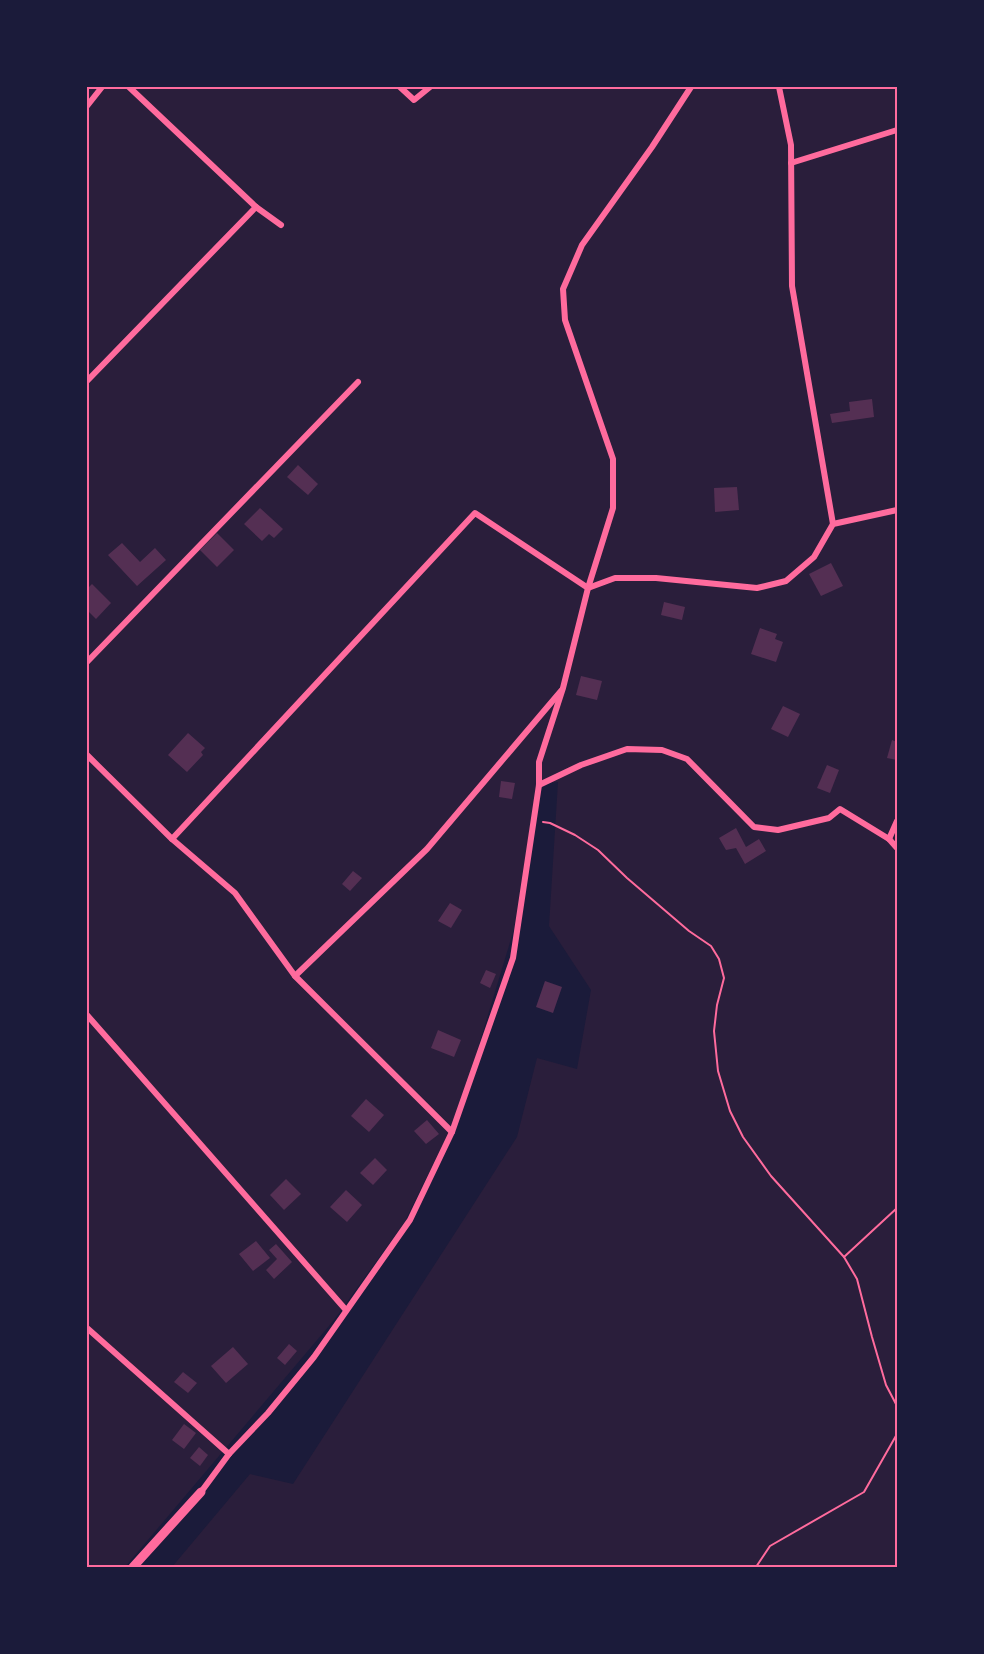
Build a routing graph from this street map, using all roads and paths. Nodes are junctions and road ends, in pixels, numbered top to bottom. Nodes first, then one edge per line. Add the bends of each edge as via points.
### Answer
1 (102, 87) edge
2 (129, 87) edge
3 (400, 87) edge
4 (430, 87) edge
5 (691, 87) edge
6 (779, 87) edge
7 (87, 106) edge
8 (897, 130) edge
9 (791, 163) junction
10 (256, 207) junction
11 (281, 225) dead end
12 (87, 381) edge
13 (358, 382) dead end
14 (897, 510) edge
15 (833, 524) junction
16 (588, 588) junction
17 (87, 662) edge
18 (564, 688) junction
19 (87, 755) edge
20 (539, 785) junction
21 (897, 820) edge
22 (534, 821) junction
23 (172, 839) junction
24 (889, 839) junction
25 (897, 848) edge
26 (296, 976) junction
27 (87, 1015) edge
28 (452, 1132) junction
29 (897, 1208) edge
30 (844, 1257) junction
31 (346, 1310) junction
32 (87, 1328) edge
33 (897, 1406) edge
34 (897, 1434) edge
35 (229, 1454) junction
36 (201, 1491) joint
37 (133, 1567) edge
38 (756, 1567) edge

1 - 7 street
2 - 10 street
3 - 4 street via 414,100
5 - 16 street via 582,244 564,289 565,320 613,459 613,508
6 - 9 street
8 - 9 street
9 - 15 street via 792,286
10 - 11 street
10 - 12 street
13 - 17 street
14 - 15 street
15 - 16 street via 814,557 786,581 757,588 615,578
16 - 18 street
16 - 23 street via 475,513
18 - 20 street via 539,762
18 - 26 street via 427,849
19 - 23 street
20 - 22 street
20 - 24 street via 627,749 662,750 687,759 754,827 778,830 829,818 840,809
21 - 24 street
22 - 28 street via 513,958
22 - 30 path via 550,823 598,850 688,931 711,946 724,978 714,1031 718,1071 730,1112 771,1176
23 - 26 street via 235,893
24 - 25 street
26 - 28 street
27 - 31 street
28 - 31 street via 410,1220
29 - 30 path
30 - 33 path via 857,1279 886,1385
31 - 35 street via 314,1357
32 - 35 street
34 - 38 path via 864,1492 770,1546
35 - 36 street
36 - 37 street

